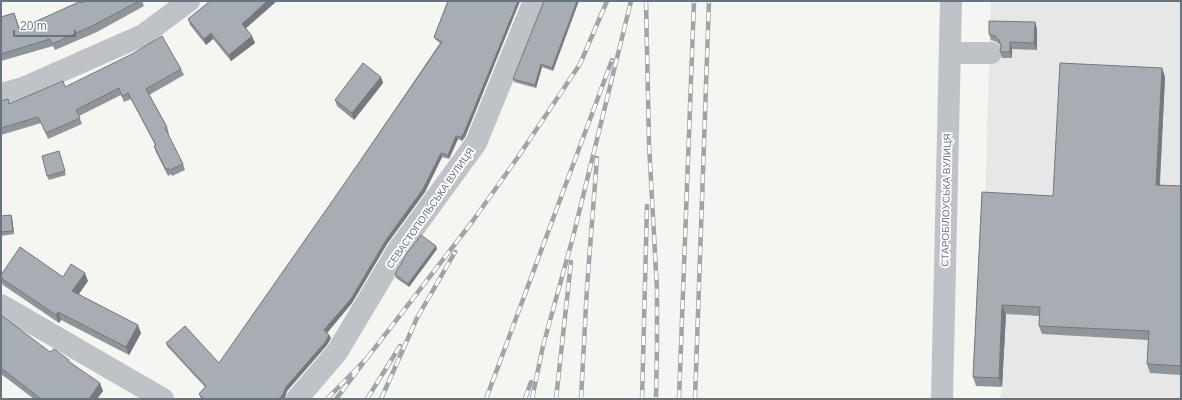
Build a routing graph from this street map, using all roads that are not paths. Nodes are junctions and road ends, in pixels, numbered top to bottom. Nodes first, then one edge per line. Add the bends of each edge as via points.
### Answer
1 (189, 1) edge
2 (534, 1) edge
3 (951, 1) edge
4 (950, 53) junction
5 (990, 53) dead end
6 (1, 94) edge
7 (1, 306) edge
8 (163, 399) edge
9 (298, 399) edge
10 (942, 399) edge

1 - 6 street via 143,35 23,88
2 - 9 street, СЕВАСТОПОЛЬСЬКА ВУЛИЦЯ via 476,143 398,250 337,352
3 - 4 street, СТАРОБІЛОУСЬКА ВУЛИЦЯ
4 - 5 street
4 - 10 street, СТАРОБІЛОУСЬКА ВУЛИЦЯ
7 - 8 street

